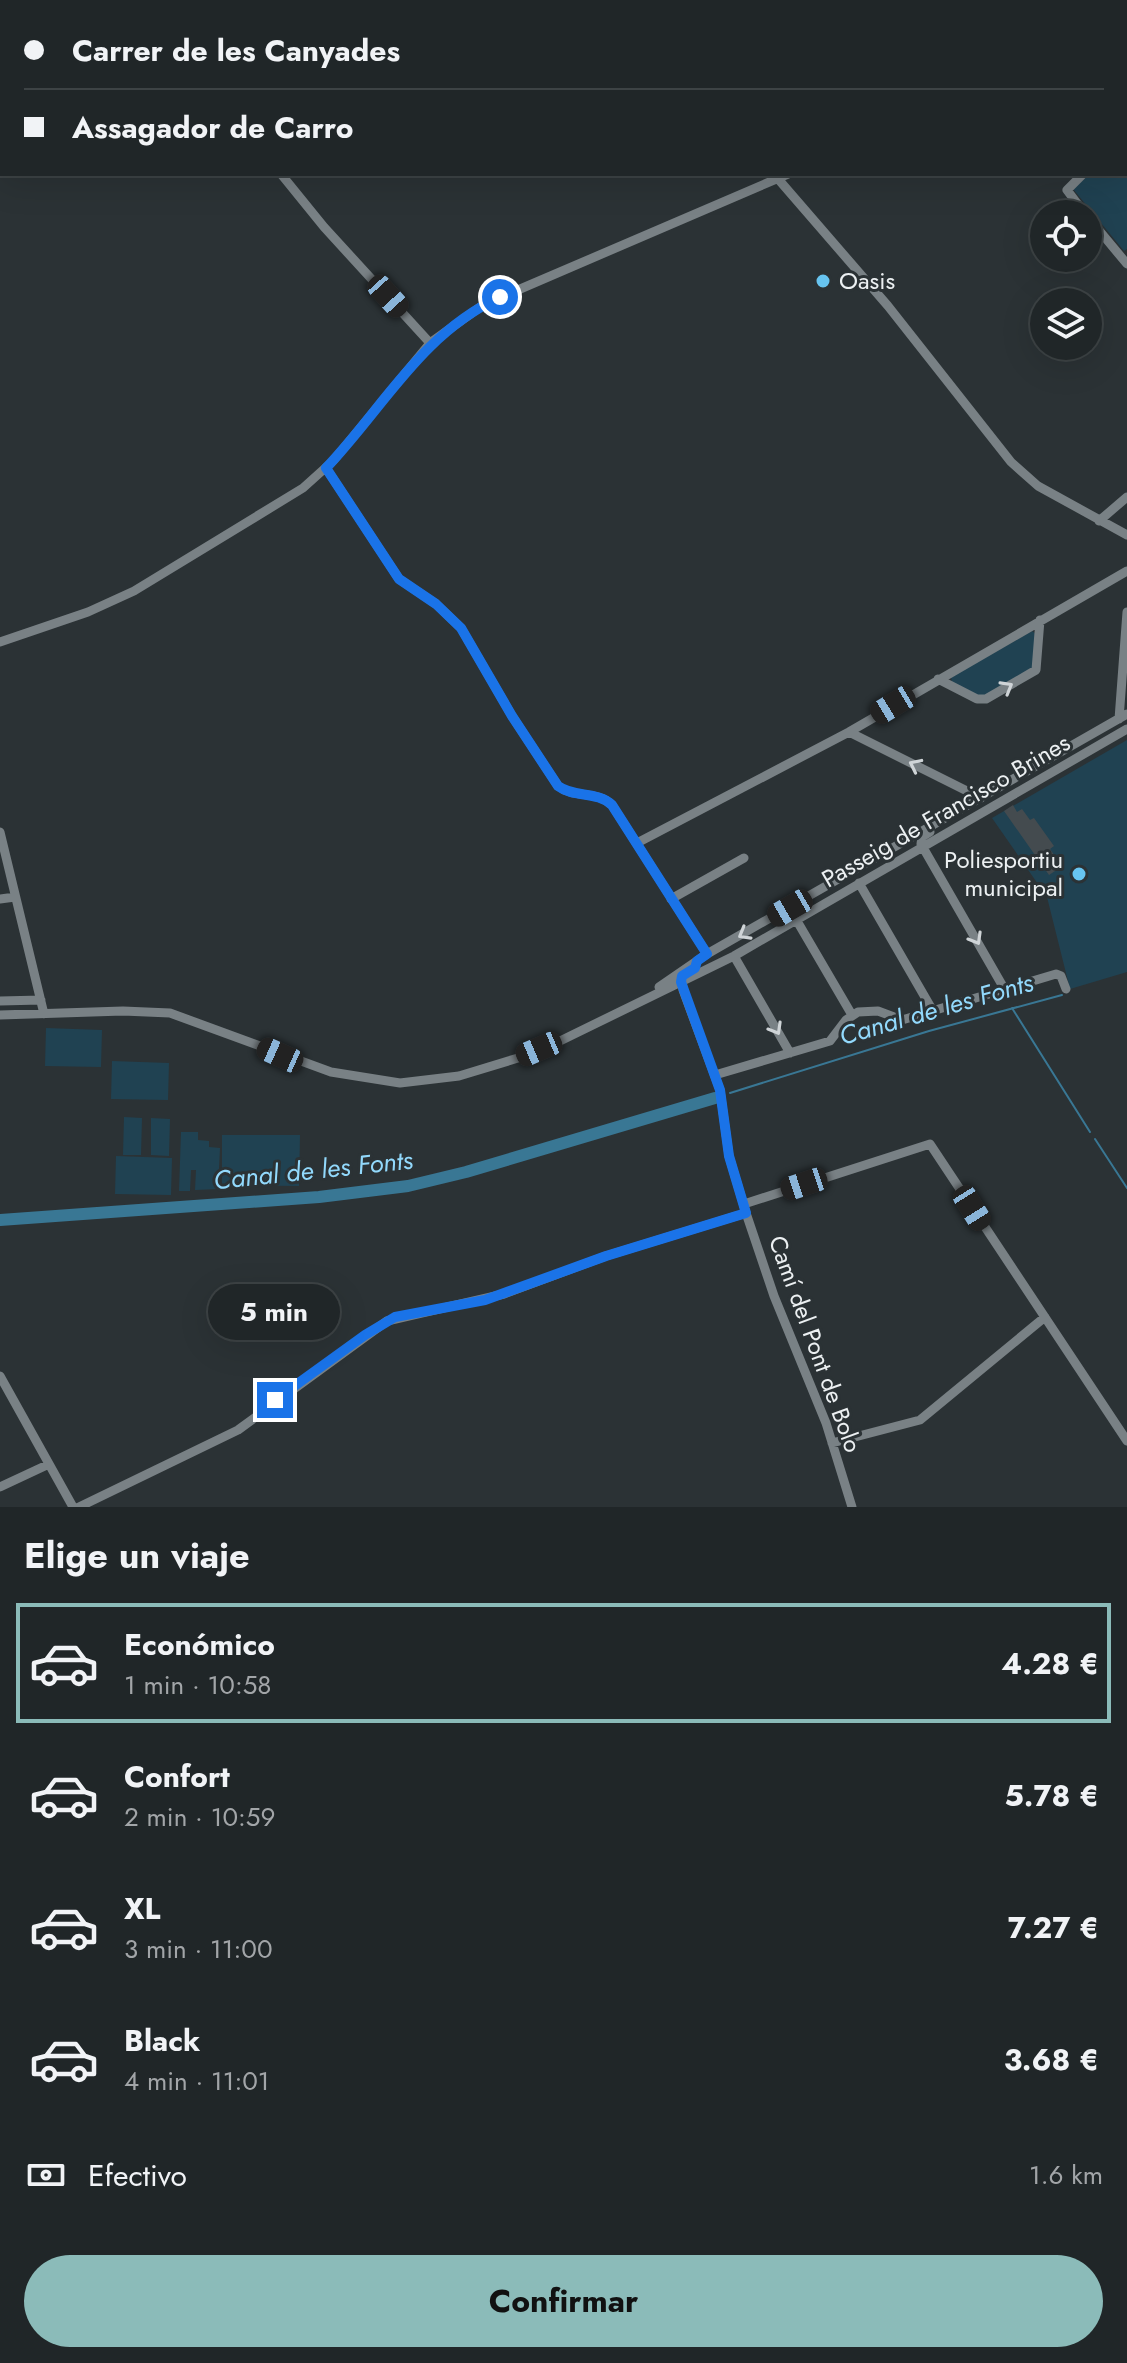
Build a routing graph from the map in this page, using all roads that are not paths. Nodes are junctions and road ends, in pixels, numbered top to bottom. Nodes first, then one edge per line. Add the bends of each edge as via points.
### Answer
1 (283, 176) edge
2 (785, 176) edge
3 (1081, 176) edge
4 (779, 180) junction
5 (1075, 200) edge
6 (1102, 234) edge
7 (1127, 264) edge
8 (430, 343) junction
9 (326, 468) junction
10 (1127, 497) edge
11 (1099, 521) junction
12 (1127, 535) edge
13 (1127, 571) edge
14 (1127, 612) edge
15 (1040, 620) junction
16 (0, 642) edge
17 (938, 679) junction
18 (1123, 717) edge
19 (1127, 729) edge
20 (849, 732) junction
21 (981, 798) junction
22 (954, 814) junction
23 (0, 832) edge
24 (637, 843) junction
25 (923, 847) junction
26 (744, 858) dead end
27 (859, 883) junction
28 (15, 897) junction
29 (0, 899) edge
30 (671, 899) junction
31 (797, 921) junction
32 (734, 956) junction
33 (703, 957) junction
34 (711, 967) junction
35 (681, 982) junction
36 (1066, 989) dead end
37 (1005, 990) junction
38 (41, 1000) junction
39 (0, 1001) edge
40 (622, 1010) junction
41 (933, 1011) junction
42 (44, 1014) junction
43 (0, 1015) edge
44 (852, 1015) junction
45 (790, 1053) junction
46 (715, 1075) junction
47 (745, 1209) junction
48 (1045, 1317) junction
49 (0, 1376) edge
50 (1127, 1441) edge
51 (832, 1443) junction
52 (47, 1465) junction
53 (0, 1487) edge
54 (73, 1507) edge
55 (79, 1507) edge
56 (852, 1507) edge

1 - 8 street
2 - 4 street
3 - 5 street via 1067,190
4 - 8 street via 516,289
4 - 11 street via 888,306 1011,462 1038,486
6 - 7 street
8 - 9 street
9 - 16 street via 303,488 156,580 88,612
9 - 24 street via 399,579 461,628 558,786 607,800
10 - 11 street
11 - 12 street
13 - 15 street
14 - 18 street
15 - 17 street
17 -> 15 street via 980,700 998,693 1036,670
17 - 20 street
18 - 21 street, Passeig de Francisco Brines
19 - 25 street, Passeig de Francisco Brines
21 -> 20 street
20 - 24 street
21 - 22 street, Passeig de Francisco Brines
22 - 25 street via 922,837
22 -> 33 street, Passeig de Francisco Brines
23 - 28 street
24 - 30 street
25 - 27 street, Passeig de Francisco Brines
25 -> 37 street
26 - 30 street
27 - 31 street, Passeig de Francisco Brines
27 - 41 street
28 - 29 street
28 - 38 street
30 - 33 street
31 - 32 street, Passeig de Francisco Brines
31 - 44 street
32 - 34 street, Passeig de Francisco Brines
32 -> 45 street
33 - 34 street
33 - 35 street
33 - 40 street, Passeig de Francisco Brines
34 - 35 street, Passeig de Francisco Brines
35 - 40 street, Passeig de Francisco Brines
35 - 46 street, Camí del Pont de Bolo
36 - 37 street via 1056,974
37 - 41 street
38 - 39 street
38 - 42 street
40 - 42 street via 495,1066 447,1079 400,1083 308,1066 170,1013
41 - 44 street via 902,1020 874,1010
42 - 43 street
44 - 45 street via 833,1040
45 - 46 street
46 - 47 street, Camí del Pont de Bolo via 729,1156
47 - 48 street via 928,1143
47 - 51 street, Camí del Pont de Bolo
47 - 55 street via 485,1300 387,1321 238,1430
48 - 50 street
48 - 51 street via 920,1420
49 - 52 street
51 - 56 street, Camí del Pont de Bolo
52 - 53 street
52 - 54 street

